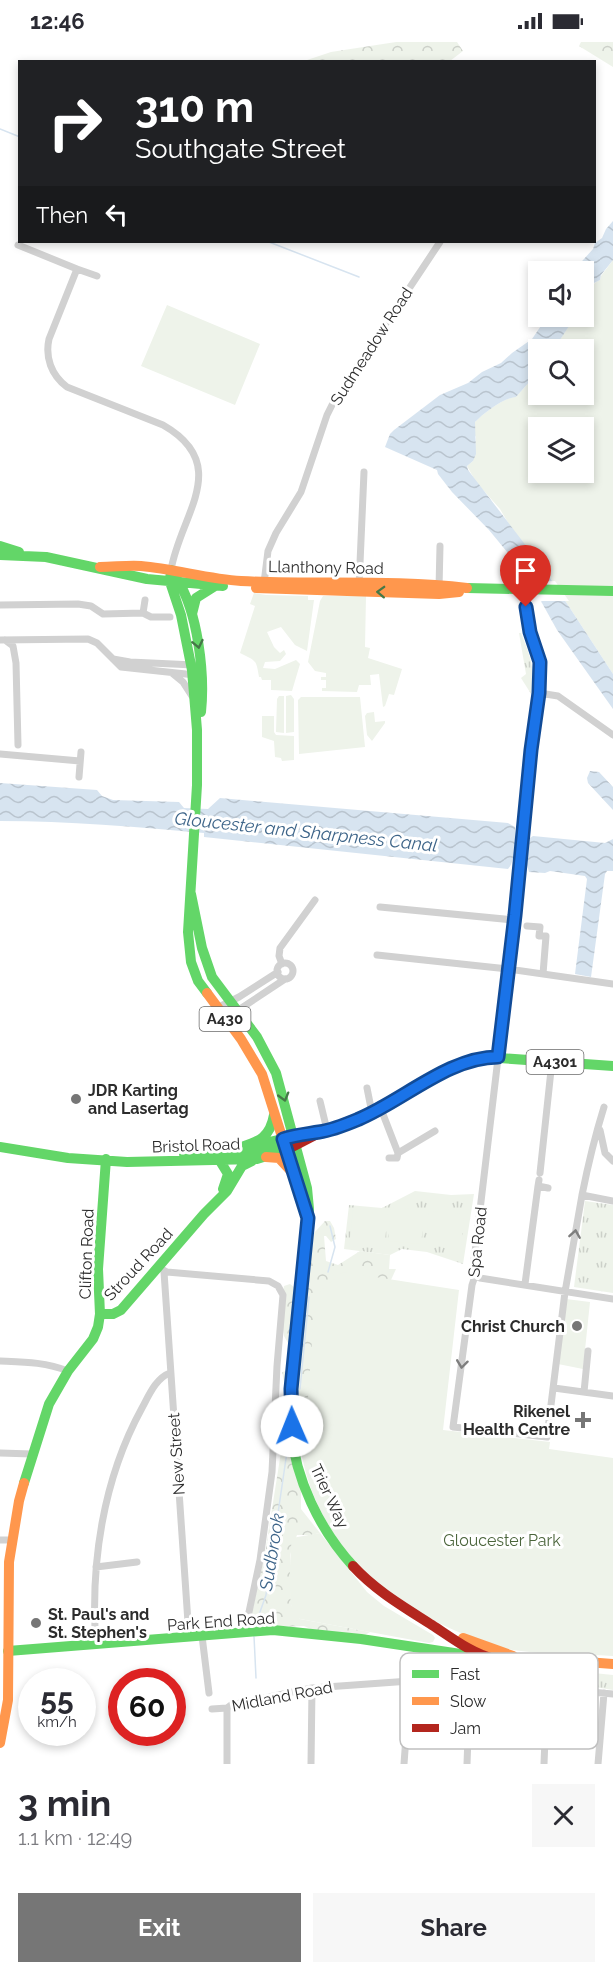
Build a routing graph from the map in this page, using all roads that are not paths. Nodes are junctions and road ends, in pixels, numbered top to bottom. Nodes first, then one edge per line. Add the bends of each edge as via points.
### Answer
1 (439, 243) edge
2 (19, 245) dead end
3 (77, 269) junction
4 (97, 276) dead end
5 (364, 472) dead end
6 (0, 546) edge
7 (440, 546) dead end
8 (0, 555) edge
9 (25, 555) junction
10 (0, 561) edge
11 (100, 567) junction
12 (174, 578) junction
13 (264, 585) junction
14 (215, 586) junction
15 (359, 587) junction
16 (440, 589) junction
17 (525, 591) junction
18 (613, 591) edge
19 (145, 600) dead end
20 (0, 605) edge
21 (143, 614) junction
22 (170, 617) dead end
23 (191, 617) junction
24 (4, 640) edge
25 (36, 640) junction
26 (18, 649) junction
27 (113, 659) junction
28 (16, 663) junction
29 (197, 670) junction
30 (172, 672) junction
31 (539, 693) junction
32 (195, 704) junction
33 (197, 730) junction
34 (613, 735) edge
35 (18, 745) dead end
36 (81, 752) dead end
37 (0, 753) edge
38 (80, 760) junction
39 (79, 777) dead end
40 (191, 894) junction
41 (315, 900) dead end
42 (381, 907) dead end
43 (514, 920) junction
44 (527, 926) dead end
45 (377, 955) dead end
46 (282, 964) junction
47 (508, 969) junction
48 (278, 972) junction
49 (543, 974) junction
50 (285, 979) junction
51 (613, 984) edge
52 (227, 1009) junction
53 (498, 1057) junction
54 (552, 1061) junction
55 (613, 1066) edge
56 (367, 1088) dead end
57 (320, 1101) dead end
58 (272, 1106) junction
59 (604, 1107) dead end
60 (377, 1111) junction
61 (599, 1127) junction
62 (324, 1131) junction
63 (435, 1131) dead end
64 (289, 1143) junction
65 (0, 1147) edge
66 (398, 1153) junction
67 (225, 1155) junction
68 (261, 1158) junction
69 (389, 1158) dead end
70 (113, 1159) junction
71 (613, 1161) edge
72 (295, 1176) junction
73 (539, 1180) junction
74 (548, 1188) dead end
75 (221, 1195) junction
76 (582, 1195) junction
77 (613, 1201) edge
78 (308, 1218) junction
79 (161, 1269) junction
80 (475, 1276) junction
81 (525, 1284) junction
82 (565, 1292) junction
83 (613, 1299) edge
84 (100, 1314) junction
85 (588, 1351) dead end
86 (0, 1361) edge
87 (68, 1371) junction
88 (170, 1373) junction
89 (554, 1388) junction
90 (584, 1392) junction
91 (613, 1396) edge
92 (0, 1453) edge
93 (32, 1454) junction
94 (0, 1540) edge
95 (12, 1540) junction
96 (137, 1562) dead end
97 (96, 1567) junction
98 (440, 1630) junction
99 (245, 1631) junction
100 (202, 1636) junction
101 (189, 1637) junction
102 (477, 1644) junction
103 (96, 1645) junction
104 (465, 1646) junction
105 (435, 1650) junction
106 (4, 1651) edge
107 (450, 1653) edge
108 (480, 1653) edge
109 (503, 1653) edge
110 (598, 1663) edge
111 (613, 1664) edge
112 (400, 1682) edge
113 (312, 1688) junction
114 (598, 1692) edge
115 (209, 1693) dead end
116 (604, 1693) junction
117 (613, 1694) edge
118 (227, 1708) junction
119 (212, 1709) dead end
120 (2, 1728) edge
121 (0, 1743) edge
122 (405, 1749) edge
123 (468, 1749) edge
124 (545, 1749) edge
125 (227, 1764) edge
126 (311, 1764) edge
127 (404, 1764) edge
128 (467, 1764) edge
129 (544, 1764) edge
130 (598, 1764) edge

1 - 13 street, Sudmeadow Road via 333,403 301,492 268,550
2 - 3 street
3 - 4 street
3 - 12 street via 47,347 53,372 61,383 75,391 176,433 197,462 199,486 175,554
5 - 15 street
6 - 9 main road
7 - 16 street
8 - 9 main road
9 - 10 main road
9 - 11 main road
11 - 12 main road
11 - 12 main road via 126,566
12 - 13 main road, Llanthony Road
12 - 14 main road, Llanthony Road
12 - 23 main road
12 - 29 main road, A430
13 - 14 main road, Llanthony Road
13 - 15 main road, Llanthony Road
14 - 23 main road via 196,598
15 - 16 main road, Llanthony Road
16 - 17 main road, Llanthony Road
17 - 18 main road, Llanthony Road
17 - 31 street via 530,632 540,662
19 - 21 street
20 - 21 street via 78,604 103,614
21 - 22 street
23 -> 29 main road
24 - 25 street
24 - 26 street
24 - 28 street via 13,646
25 - 26 street
25 - 27 street via 92,640
26 - 28 street
27 - 29 street
27 - 30 street via 126,668
28 - 35 street
29 - 30 street
29 - 32 main road, A430
29 - 33 main road via 203,697
30 - 32 street via 187,687
31 - 34 street via 558,696
31 - 43 street
32 - 33 main road, A430
33 - 40 main road, A430
36 - 38 street
37 - 38 street
38 - 39 street
40 - 52 main road, A430 via 206,964
40 - 52 main road, A430 via 191,962 198,981
41 - 46 street via 280,948
42 - 43 street
43 - 47 street
44 - 49 street via 540,927 539,936 546,936
45 - 47 street
46 - 48 street
46 - 50 street via 292,968 291,976
47 - 49 street
47 - 53 street
48 - 50 street
48 - 52 street
49 - 51 street
50 - 52 street
52 - 58 main road, A430 via 262,1074
52 -> 64 main road, A430 via 257,1037 272,1062 282,1089
53 - 54 main road, A4301
53 - 60 main road, A4301 via 459,1065
53 - 80 street, Spa Road
54 - 55 main road, A4301
54 - 73 street
56 - 60 street
57 - 62 street
58 - 64 main road, A430
58 - 67 main road via 269,1133
59 - 61 street
60 - 62 main road, A4301
60 - 66 street
61 - 71 street via 603,1148
61 - 76 street
62 - 64 main road, A4301
63 - 66 street
64 - 67 main road, Bristol Road
64 - 68 main road, Bristol Road
64 - 72 main road, Trier Way / A430
64 - 78 main road, Trier Way / A430 via 307,1188
65 - 70 main road, Bristol Road via 68,1158
66 - 69 street via 397,1158
67 - 68 main road, Bristol Road
67 - 70 main road, Bristol Road via 125,1155
67 - 75 main road via 228,1174
68 - 72 main road via 279,1158
68 - 75 main road, Stroud Road via 242,1166
70 - 84 main road, Clifton Road via 103,1194 97,1283
72 - 78 main road, Trier Way / A430
73 - 74 street
73 - 81 street
75 - 79 main road, Stroud Road
76 - 77 street
82 -> 76 street
78 - 98 main road, Trier Way / A430 via 291,1389 293,1442 300,1469 320,1518 342,1553 394,1602
79 - 84 main road, Stroud Road via 120,1310
79 - 88 street, New Street
79 - 99 street via 269,1281 283,1295 272,1472
80 - 81 street
80 -> 89 street, Spa Road via 453,1427 547,1437
81 - 82 street
82 - 83 street
82 - 89 street
84 - 87 main road, Stroud Road via 93,1339
85 - 90 street
86 - 87 street via 38,1362
87 - 93 main road, Stroud Road via 49,1404
88 - 97 street via 155,1385 124,1444 110,1486
88 - 101 street, New Street
89 - 90 street
90 - 91 street
92 - 93 street
93 - 95 main road, Stroud Road
94 - 95 street
95 - 106 main road, Stroud Road
96 - 97 street
97 - 103 street
98 - 102 main road, Trier Way / A430
98 - 104 main road, Trier Way / A430
99 - 100 main road, Park End Road
99 - 105 main road, Park End Road via 340,1636
100 - 101 main road, Park End Road
100 - 115 street
101 - 103 main road, Park End Road
102 - 104 main road, Trier Way
102 - 109 main road, Trier Way / A430
103 - 106 main road, Park End Road
104 - 105 main road
104 - 108 main road, Trier Way / A430
105 - 107 main road
106 - 120 main road, Stroud Road via 8,1700
110 - 111 main road, Trier Way / A430
112 - 113 street, Midland Road
113 - 118 street, Midland Road
113 - 126 street
114 - 116 street
116 - 117 street
116 - 130 street
118 - 119 street, Midland Road
118 - 125 street
120 - 121 main road, Stroud Road
122 - 127 street
123 - 128 street
124 - 129 street

